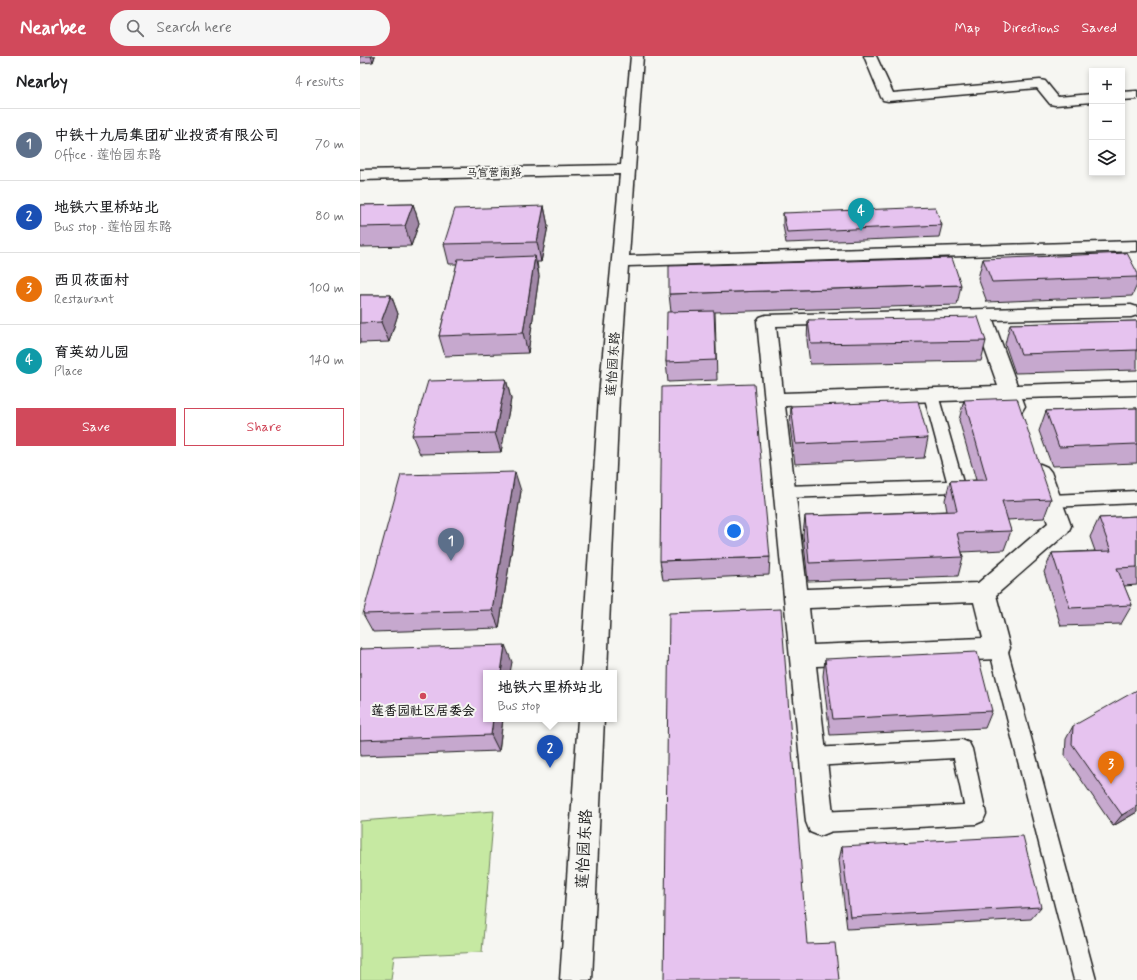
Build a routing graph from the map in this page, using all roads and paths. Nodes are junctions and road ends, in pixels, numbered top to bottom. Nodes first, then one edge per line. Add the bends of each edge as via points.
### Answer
1 (637, 56) edge
2 (870, 56) edge
3 (1137, 95) edge
4 (1125, 96) edge
5 (1089, 98) edge
6 (627, 169) junction
7 (360, 176) edge
8 (1137, 246) edge
9 (619, 261) junction
10 (1132, 311) dead end
11 (982, 315) junction
12 (1137, 388) edge
13 (1010, 392) junction
14 (930, 395) junction
15 (775, 400) junction
16 (1021, 421) edge
17 (1035, 457) edge
18 (785, 492) junction
19 (1137, 498) edge
20 (1051, 500) junction
21 (983, 592) junction
22 (796, 599) junction
23 (998, 648) junction
24 (802, 656) junction
25 (594, 670) edge
26 (591, 722) edge
27 (813, 757) junction
28 (820, 822) joint
29 (576, 980) edge
30 (1085, 980) edge

1 - 6 street, 莲怡园东路
2 - 5 street via 888,97 1040,84 1055,101
3 - 4 street
6 - 7 street, 马官营南路
6 - 9 street, 莲怡园东路
8 - 9 street
9 - 25 street, 莲怡园东路
10 - 11 street
11 - 13 street
11 - 15 street via 766,321
12 - 13 street
13 - 14 street
13 - 16 street
14 - 15 street
14 - 18 lane via 956,486
15 - 18 street
17 - 20 street
18 - 22 street
19 - 20 lane
20 - 21 street via 1060,526
21 - 22 street
21 - 23 street
22 - 24 street
23 - 24 street
23 - 30 lane
24 - 27 street
26 - 29 street, 莲怡园东路
27 - 28 street
27 - 28 lane via 962,749 976,814

